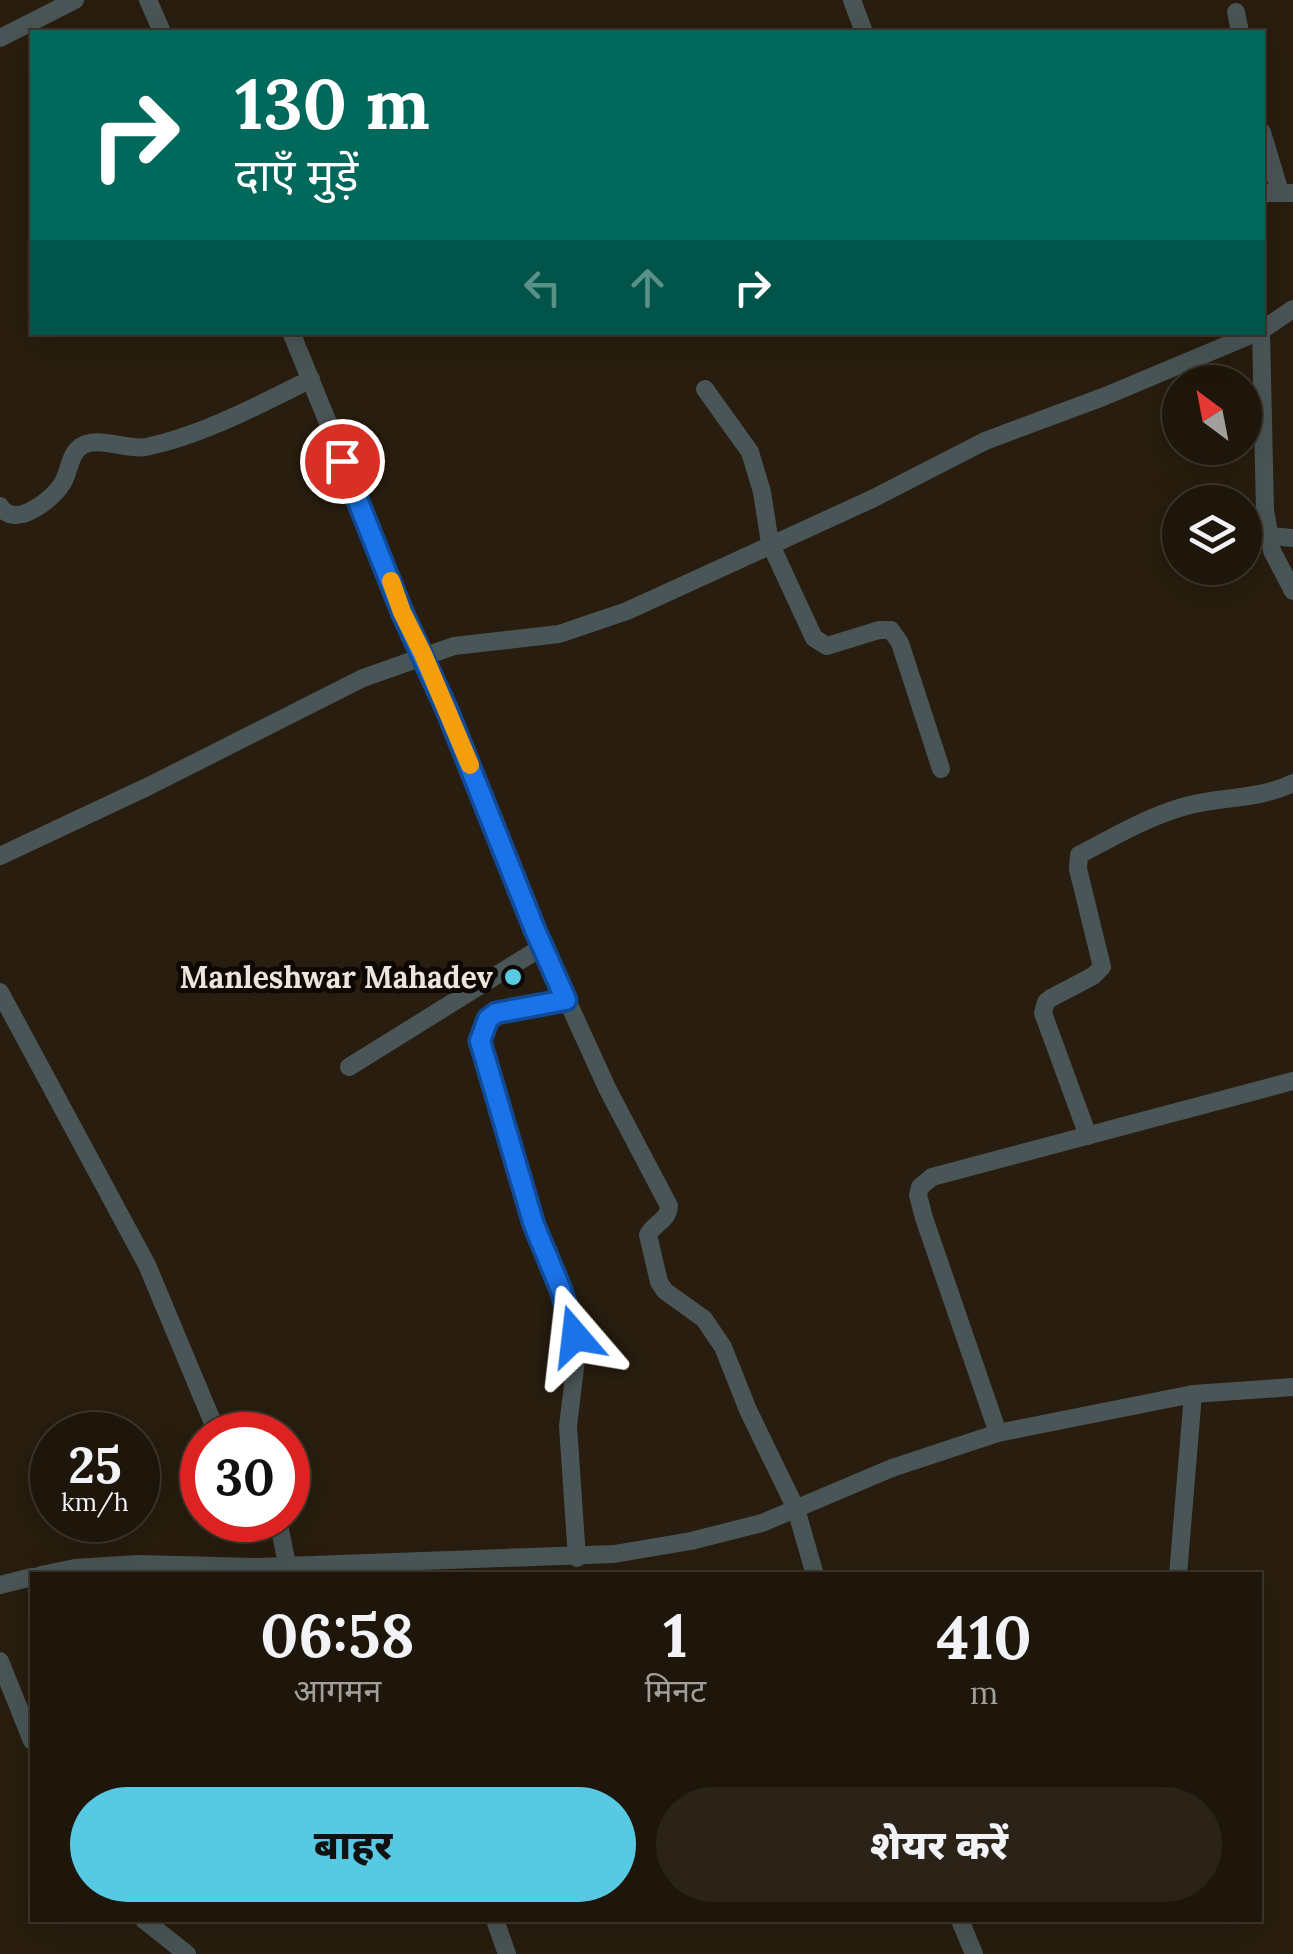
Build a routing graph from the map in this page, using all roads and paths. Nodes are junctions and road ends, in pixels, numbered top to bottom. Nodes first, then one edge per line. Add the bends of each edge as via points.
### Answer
1 (75, 0) edge
2 (148, 0) edge
3 (852, 0) edge
4 (1236, 12) dead end
5 (161, 30) edge
6 (863, 30) edge
7 (1240, 30) edge
8 (0, 38) edge
9 (1265, 143) edge
10 (1278, 192) edge
11 (1293, 309) edge
12 (1265, 329) edge
13 (291, 335) edge
14 (1254, 335) edge
15 (1261, 335) edge
16 (311, 380) junction
17 (705, 389) dead end
18 (0, 506) edge
19 (1270, 536) junction
20 (1293, 538) edge
21 (770, 544) junction
22 (1293, 591) edge
23 (423, 654) junction
24 (940, 769) dead end
25 (1293, 783) edge
26 (0, 856) edge
27 (542, 947) junction
28 (0, 992) edge
29 (566, 1000) junction
30 (350, 1067) dead end
31 (1293, 1081) edge
32 (1088, 1136) junction
33 (1293, 1387) edge
34 (1193, 1394) junction
35 (208, 1412) edge
36 (998, 1433) junction
37 (796, 1509) junction
38 (282, 1542) edge
39 (576, 1558) junction
40 (286, 1564) junction
41 (260, 1571) edge
42 (56, 1572) edge
43 (814, 1572) edge
44 (1178, 1572) edge
45 (30, 1577) edge
46 (0, 1584) edge
47 (0, 1661) edge
48 (30, 1736) edge
49 (147, 1922) edge
50 (496, 1922) edge
51 (961, 1922) edge
52 (187, 1954) edge
53 (507, 1954) edge
54 (974, 1954) edge

1 - 8 street
2 - 5 street
3 - 6 street
4 - 7 street
9 - 10 street
11 - 12 street
13 - 16 street
14 - 21 street via 985,441
15 - 19 street
16 - 18 street via 158,444 87,444 77,449 59,490 46,500 21,515 4,514
16 - 23 street
17 - 21 street via 758,470
19 - 20 street
19 - 22 street
21 - 23 street via 591,624
21 - 24 street via 820,644 886,628 896,635
23 - 26 street
23 - 27 street
25 - 32 street via 1265,795 1172,810 1079,855 1102,967 1051,998 1043,1014
27 - 29 street
27 - 30 street
28 - 35 street via 146,1265
29 - 37 street via 669,1206 648,1235 659,1282 715,1333
29 - 39 street via 496,1013 480,1041 534,1225 575,1336 568,1426
31 - 32 street
32 - 36 street via 932,1177 920,1187 924,1218
33 - 34 street
34 - 36 street
34 - 44 street
36 - 37 street
37 - 39 street via 690,1542
37 - 43 street
38 - 40 street
39 - 40 street
40 - 41 street
41 - 42 street via 138,1564
45 - 46 street
47 - 48 street
49 - 52 street
50 - 53 street
51 - 54 street

